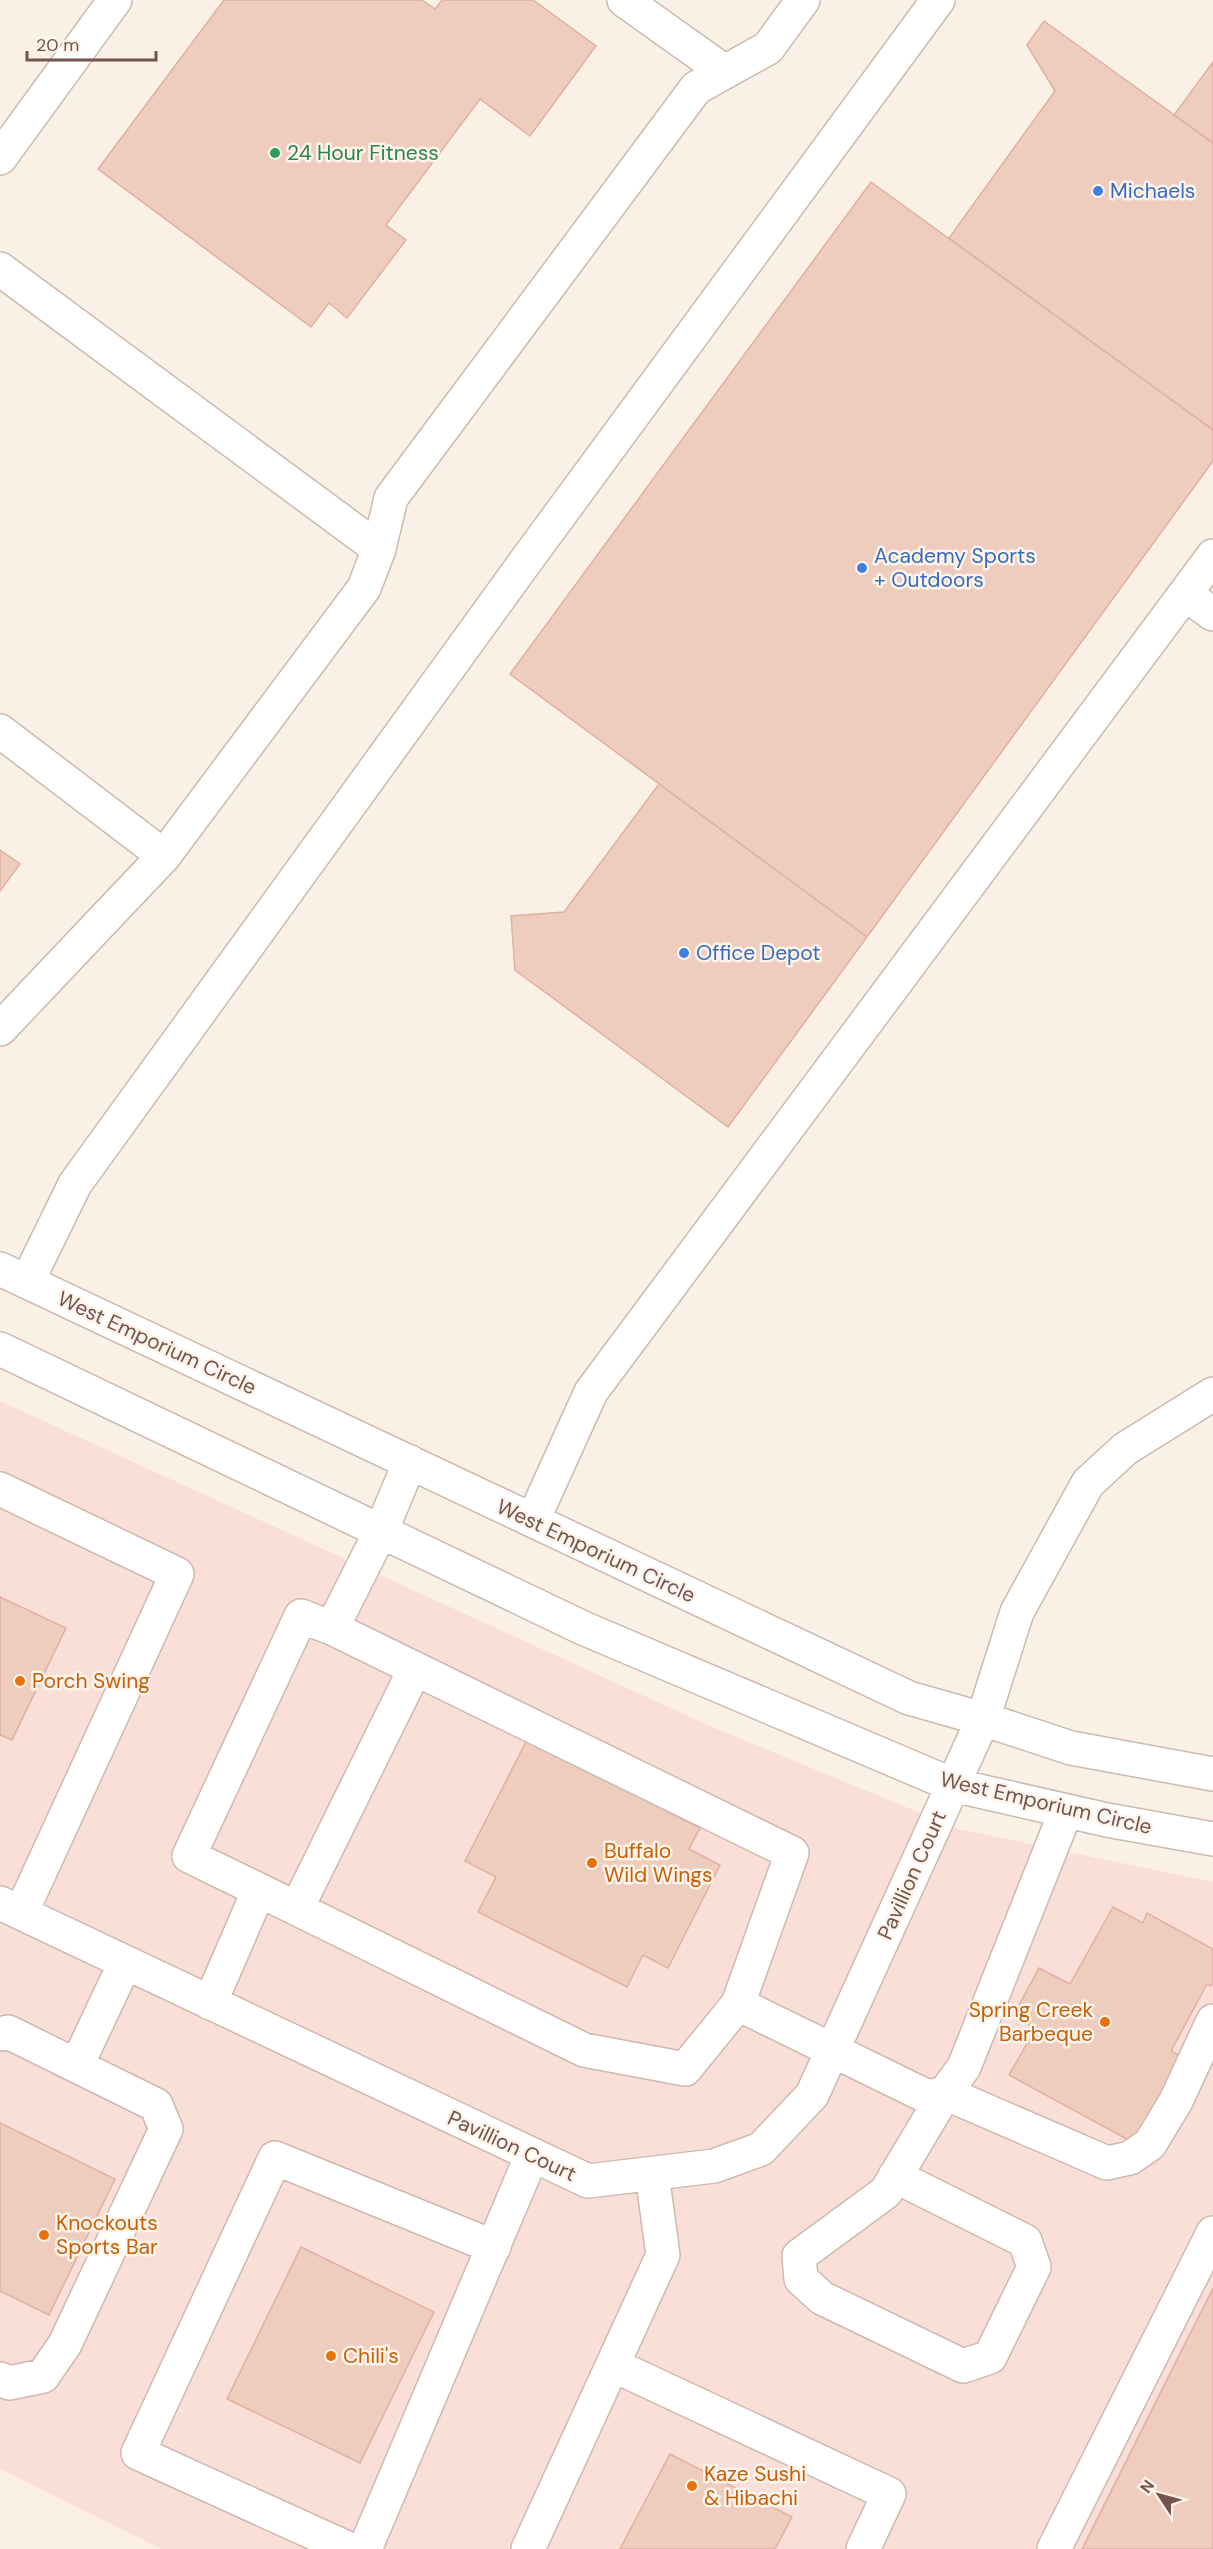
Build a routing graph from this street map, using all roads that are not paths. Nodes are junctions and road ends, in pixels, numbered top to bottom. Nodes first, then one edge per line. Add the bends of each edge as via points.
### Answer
1 (115, 0) edge
2 (624, 0) edge
3 (803, 0) edge
4 (938, 0) edge
5 (725, 72) junction
6 (0, 158) edge
7 (0, 269) edge
8 (379, 549) junction
9 (1213, 556) edge
10 (1185, 594) junction
11 (1213, 614) edge
12 (0, 731) edge
13 (164, 855) junction
14 (0, 1029) edge
15 (14, 1276) edge
16 (0, 1349) edge
17 (1210, 1406) edge
18 (410, 1462) junction
19 (0, 1489) edge
20 (533, 1520) junction
21 (381, 1531) junction
22 (332, 1628) junction
23 (415, 1669) junction
24 (982, 1719) junction
25 (1213, 1774) edge
26 (953, 1785) junction
27 (1066, 1811) junction
28 (1213, 1839) edge
29 (259, 1890) junction
30 (10, 1908) edge
31 (297, 1908) junction
32 (125, 1963) junction
33 (210, 2003) junction
34 (738, 2004) junction
35 (1213, 2021) edge
36 (0, 2034) edge
37 (832, 2050) junction
38 (77, 2065) junction
39 (945, 2094) junction
40 (532, 2156) junction
41 (652, 2174) junction
42 (896, 2176) junction
43 (1213, 2233) edge
44 (494, 2247) junction
45 (613, 2365) junction
46 (0, 2379) edge
47 (350, 2549) edge
48 (366, 2549) edge
49 (528, 2549) edge
50 (863, 2549) edge
51 (1054, 2549) edge

1 - 6 street
2 - 5 street
3 - 5 street via 768,48
4 - 15 street via 528,558 75,1184
5 - 8 street via 696,88 391,498
7 - 8 street
8 - 13 street via 364,588
9 - 10 street
10 - 11 street
10 - 20 street via 591,1392
12 - 13 street
13 - 14 street
15 - 18 street, West Emporium Circle
16 - 21 street, West Emporium Circle
17 - 24 street, Pavillion Court via 1125,1449 1088,1483 1017,1612
18 - 20 street, West Emporium Circle
18 - 21 street
19 - 30 street via 177,1574
20 - 24 street, West Emporium Circle via 909,1698
21 - 22 street
21 - 26 street, West Emporium Circle via 583,1628
22 - 23 street
22 - 29 street via 301,1616 189,1856
23 - 31 street
23 - 34 street via 792,1853
24 - 25 street, West Emporium Circle via 1071,1748
24 - 26 street, Pavillion Court
26 - 27 street, West Emporium Circle
26 - 37 street, Pavillion Court
27 - 28 street, West Emporium Circle
27 - 39 street via 964,2067
29 - 31 street
29 - 33 street
30 - 32 street, Pavillion Court
31 - 34 street via 584,2050 685,2069
32 - 33 street, Pavillion Court
32 - 38 street
33 - 40 street, Pavillion Court
34 - 37 street
35 - 39 street via 1176,2101 1150,2144 1130,2158 1107,2163
36 - 38 street via 9,2032
37 - 39 street via 928,2097
37 - 41 street, Pavillion Court via 812,2095 761,2148 714,2166
38 - 46 street via 156,2104 166,2129 59,2352 43,2376 9,2383
39 - 42 street
40 - 41 street, Pavillion Court via 588,2181
40 - 44 street
41 - 45 street via 663,2255
42 - 42 street via 886,2192 799,2256 801,2279 822,2298 963,2366 990,2357 1034,2266 1025,2241
43 - 51 street
44 - 47 street via 275,2158 138,2453
44 - 48 street
45 - 49 street
45 - 50 street via 889,2494

